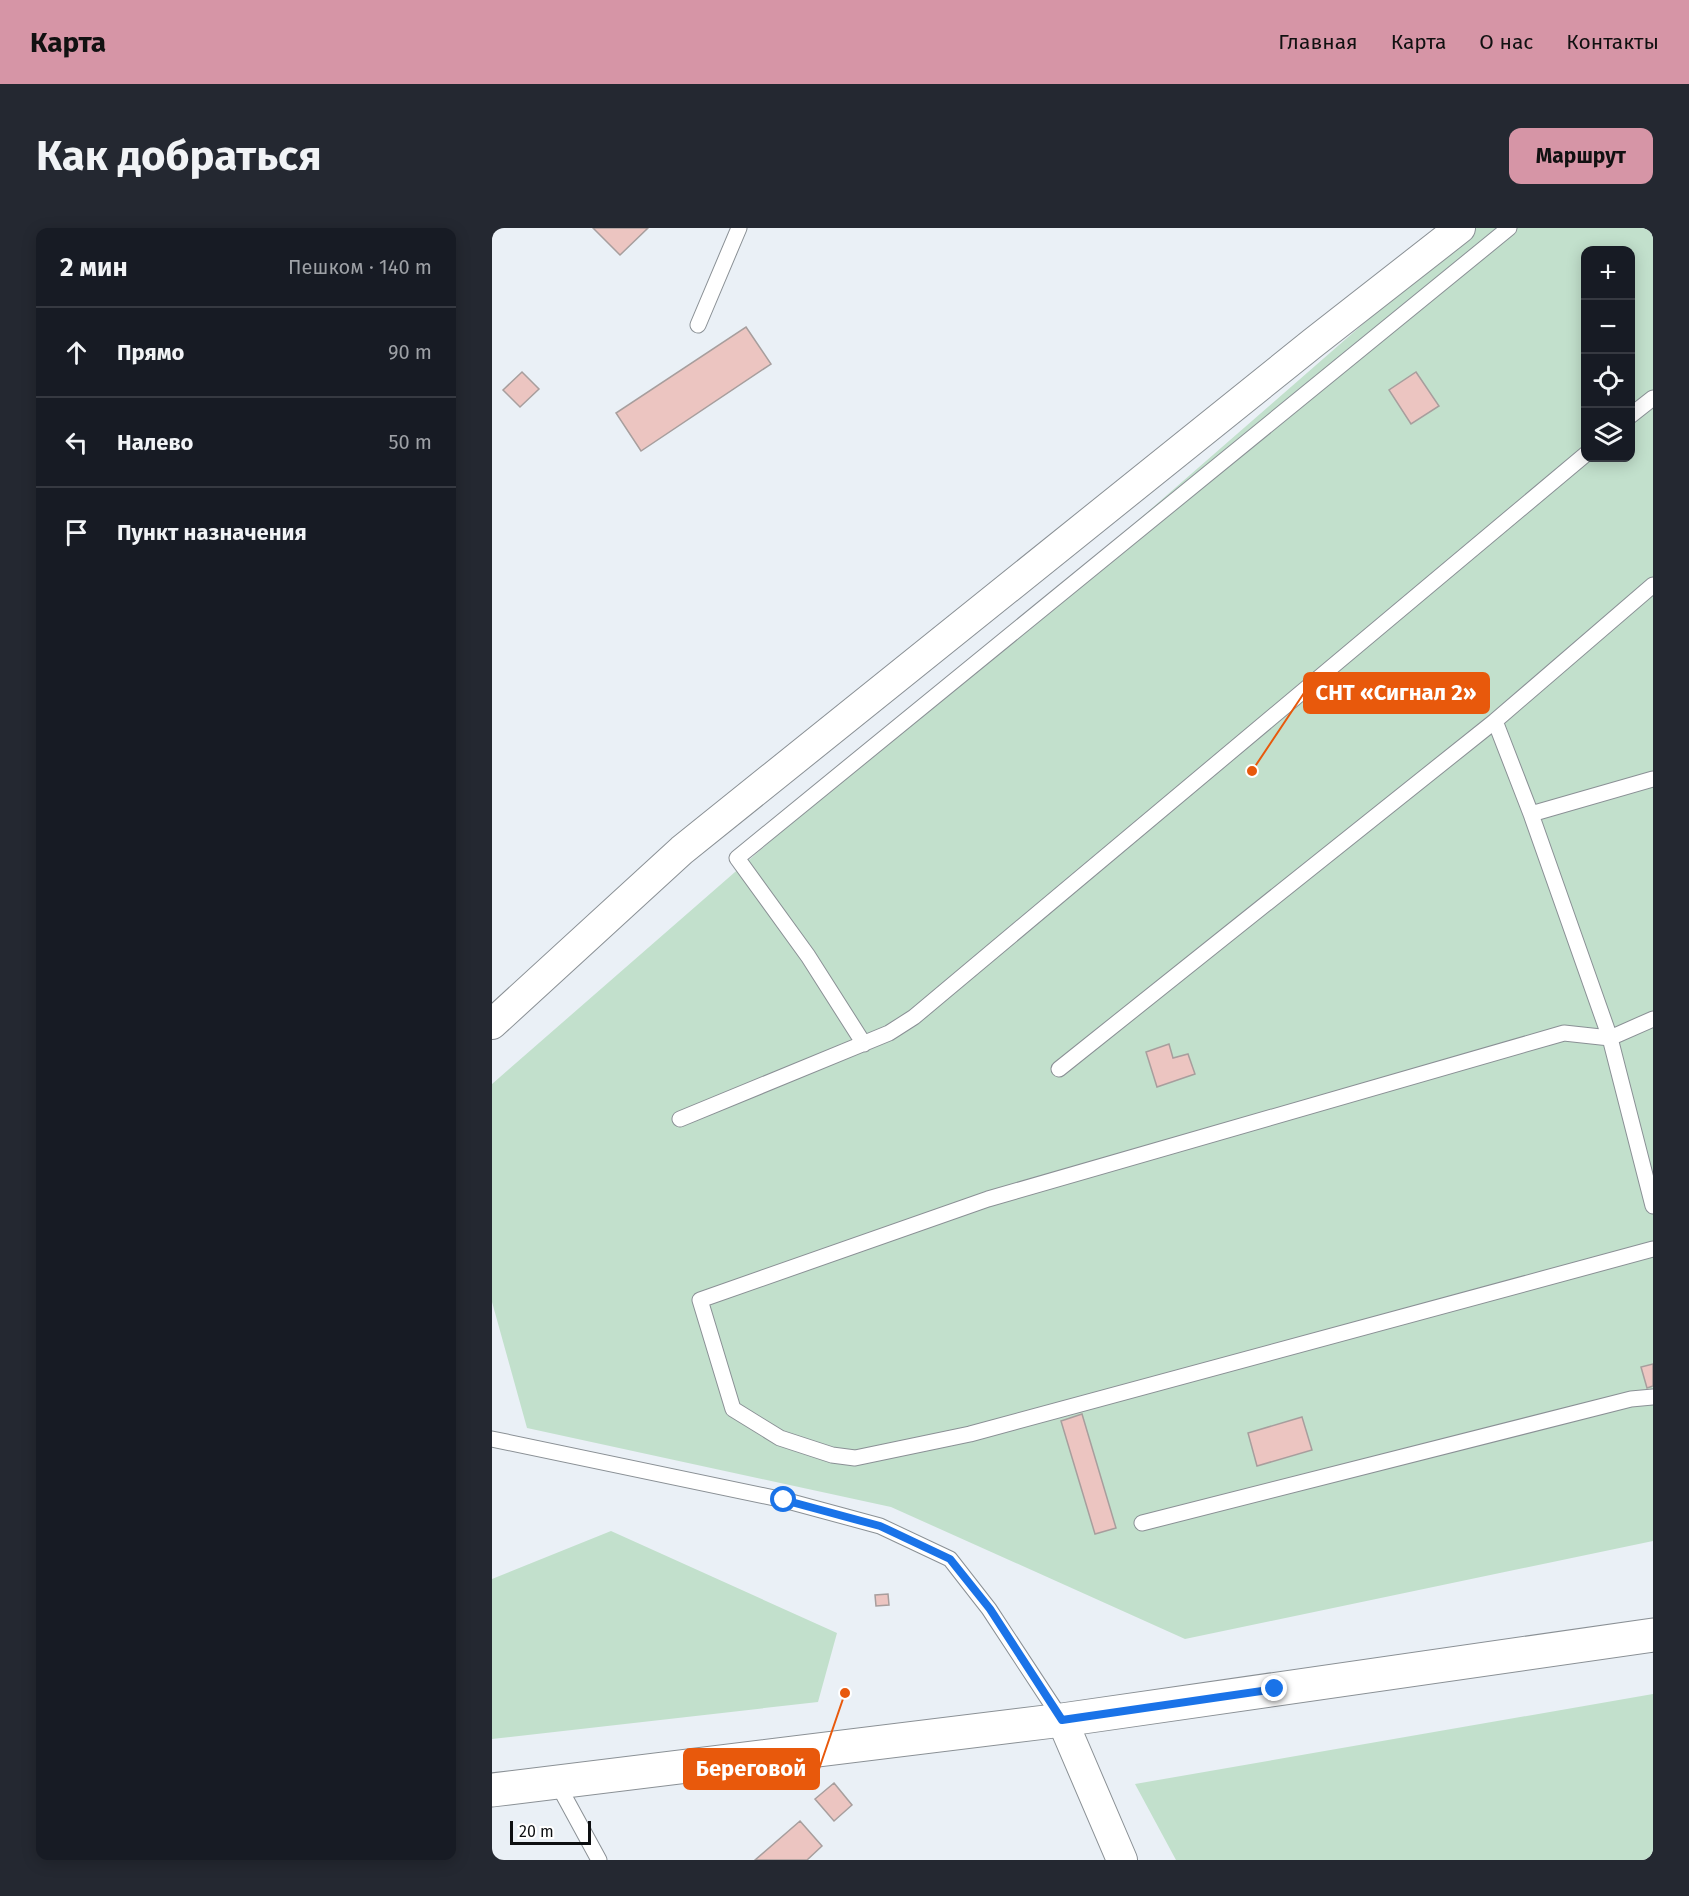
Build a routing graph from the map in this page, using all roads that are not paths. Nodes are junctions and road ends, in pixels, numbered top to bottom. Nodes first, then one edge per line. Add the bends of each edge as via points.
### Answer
1 (739, 228) edge
2 (1460, 228) edge
3 (1509, 228) edge
4 (698, 325) dead end
5 (1653, 398) edge
6 (1635, 412) edge
7 (1581, 458) edge
8 (1653, 585) edge
9 (1495, 722) junction
10 (1653, 779) edge
11 (1530, 814) junction
12 (1653, 1019) edge
13 (492, 1024) edge
14 (1610, 1038) junction
15 (864, 1044) junction
16 (1059, 1069) dead end
17 (680, 1119) dead end
18 (1653, 1206) edge
19 (1653, 1249) edge
20 (1653, 1397) edge
21 (492, 1439) edge
22 (1142, 1523) dead end
23 (1653, 1635) edge
24 (1062, 1720) junction
25 (557, 1783) junction
26 (492, 1790) edge
27 (599, 1860) edge
28 (1122, 1860) edge

1 - 4 lane
2 - 13 street via 682,849
3 - 15 lane via 737,858 808,956
5 - 6 lane
7 - 15 lane via 914,1017
8 - 9 lane
9 - 11 lane
9 - 16 lane
10 - 11 lane
11 - 14 lane
12 - 14 lane
14 - 18 lane
14 - 19 lane via 1564,1033 1552,1036 988,1199 700,1300 733,1409 780,1438 832,1455 855,1458 970,1434
15 - 17 lane
20 - 22 lane via 1631,1399
21 - 24 lane via 784,1500 880,1526 950,1559 990,1609
23 - 24 main road
24 - 25 main road
24 - 28 street
25 - 26 main road
25 - 27 lane

